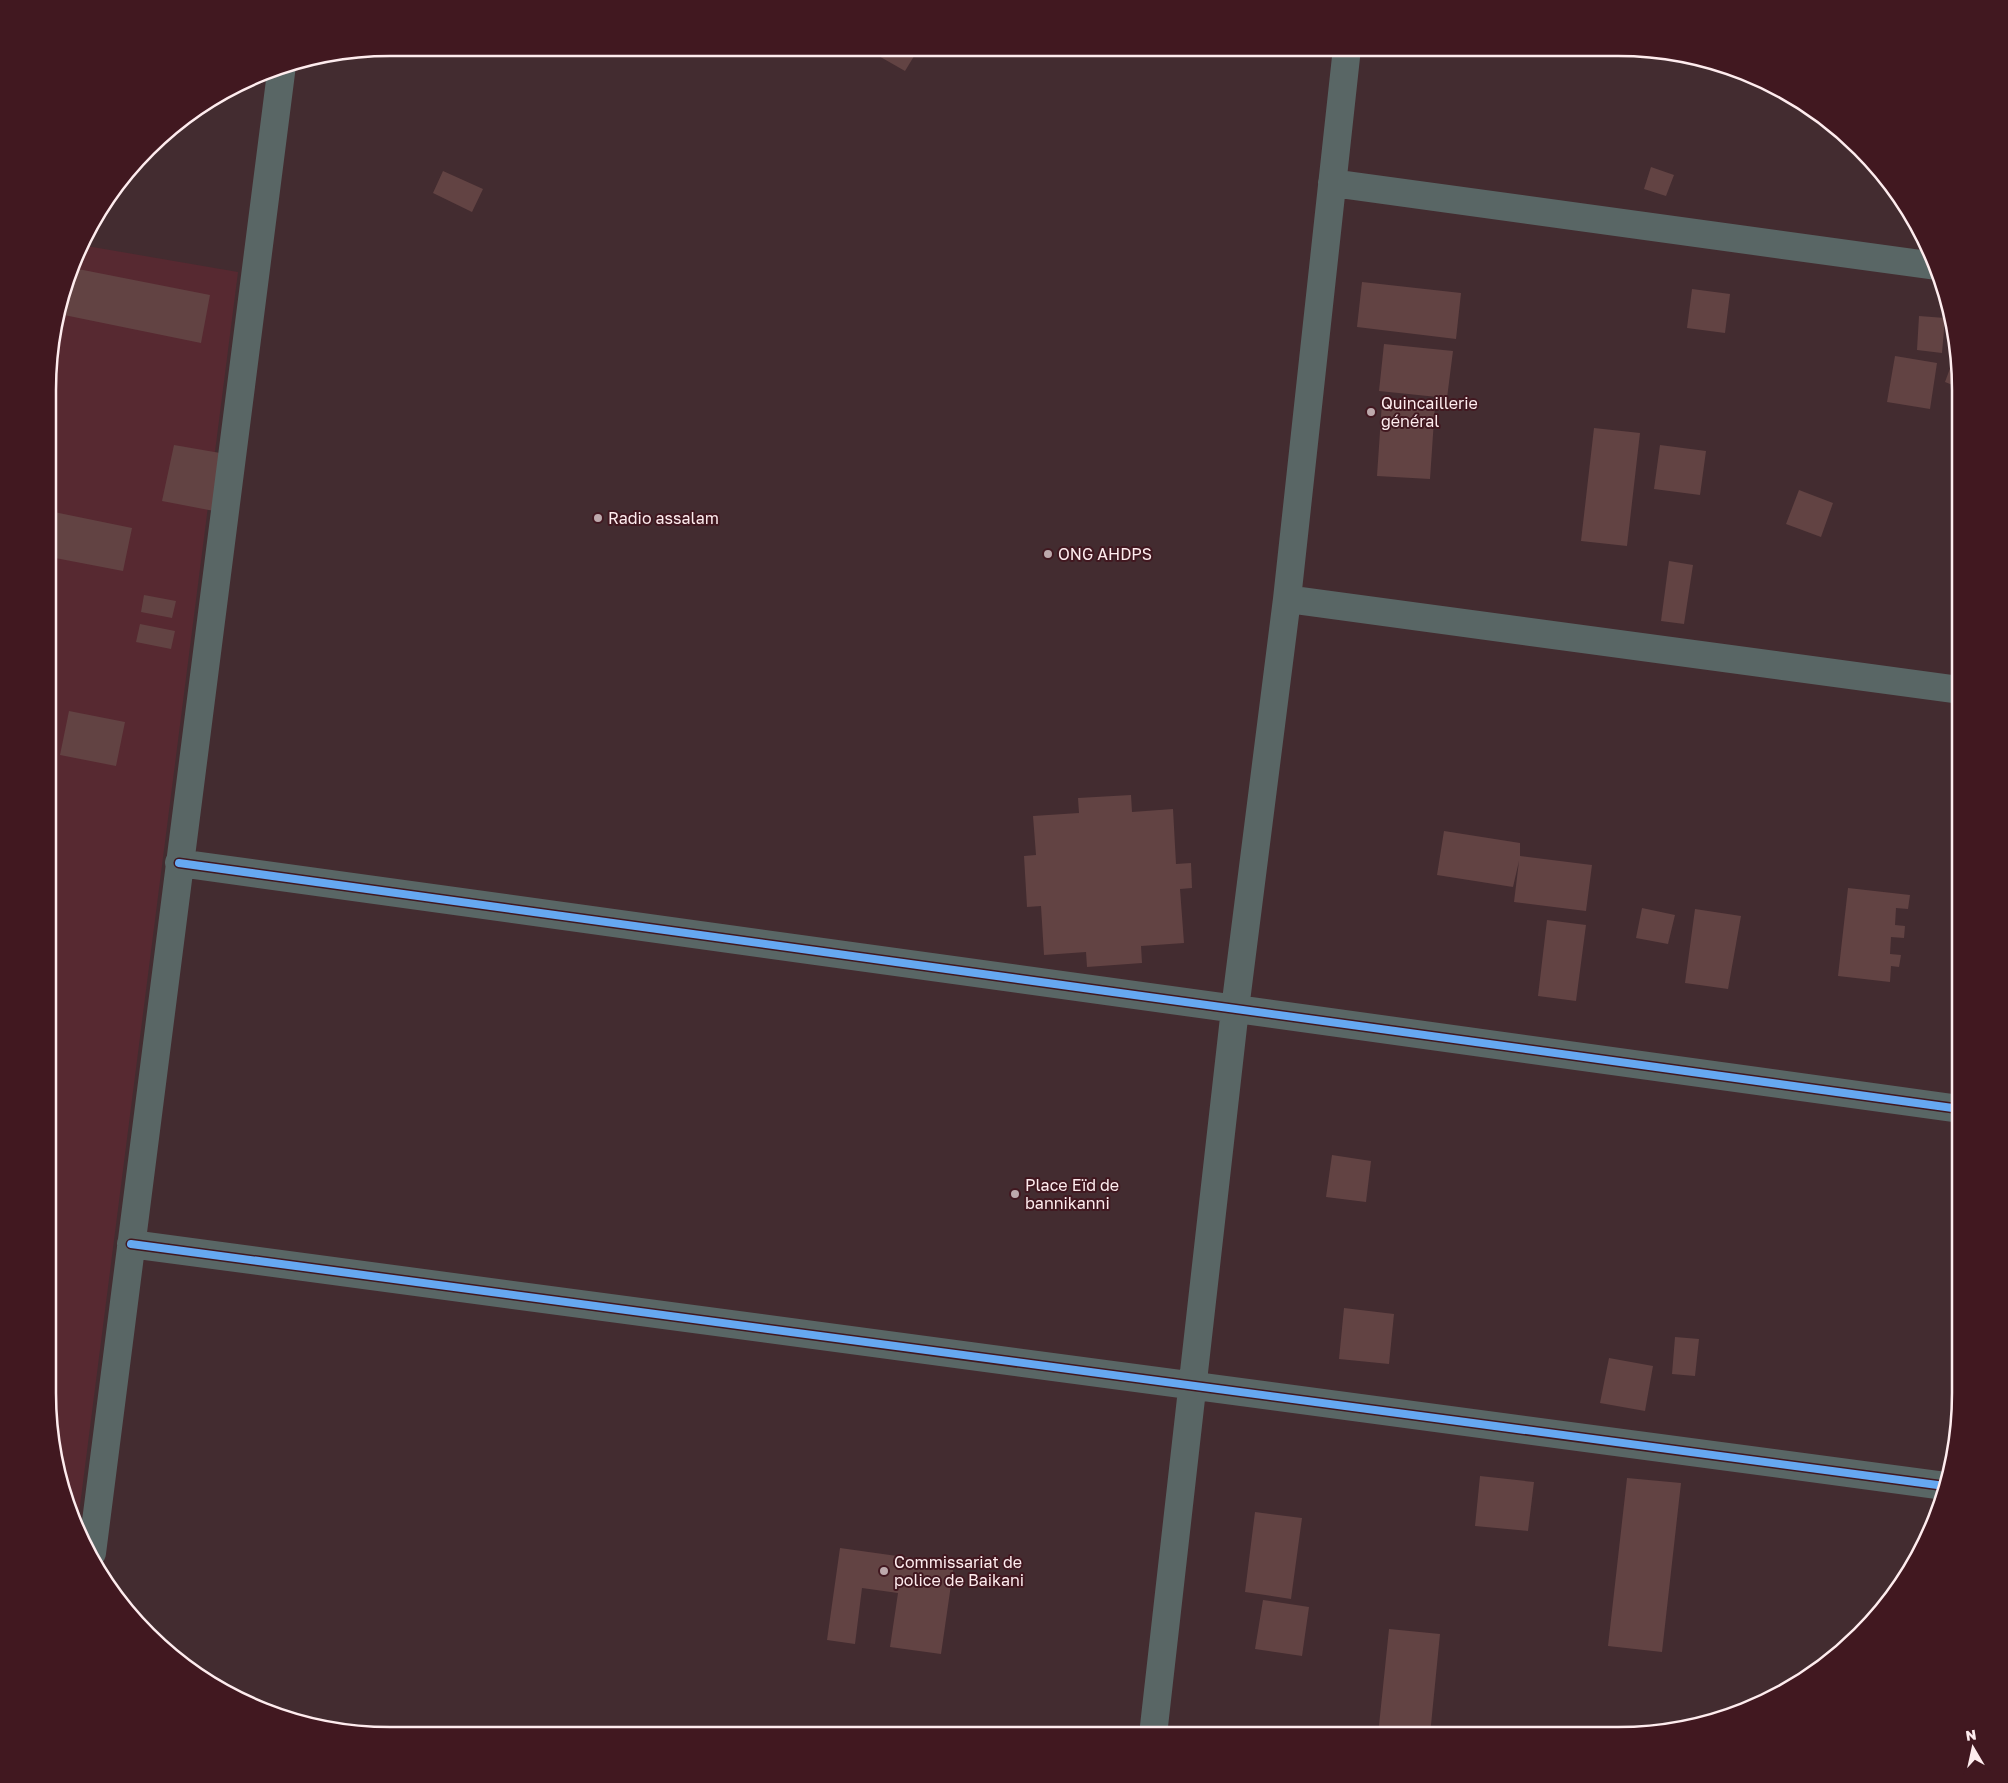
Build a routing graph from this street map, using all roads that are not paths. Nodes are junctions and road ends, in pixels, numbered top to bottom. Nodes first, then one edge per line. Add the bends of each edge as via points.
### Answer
1 (1347, 56) edge
2 (281, 75) edge
3 (1332, 183) junction
4 (1927, 265) edge
5 (1287, 599) junction
6 (1952, 689) edge
7 (179, 863) junction
8 (1235, 1009) junction
9 (1952, 1108) edge
10 (132, 1244) junction
11 (1194, 1385) junction
12 (1938, 1485) edge
13 (93, 1544) edge
14 (1154, 1727) edge

1 - 3 street
2 - 7 street
3 - 4 street
3 - 5 street
5 - 6 street
5 - 8 street
7 - 8 street
7 - 10 street
8 - 9 street
8 - 11 street
10 - 11 street
10 - 13 street
11 - 12 street
11 - 14 street

